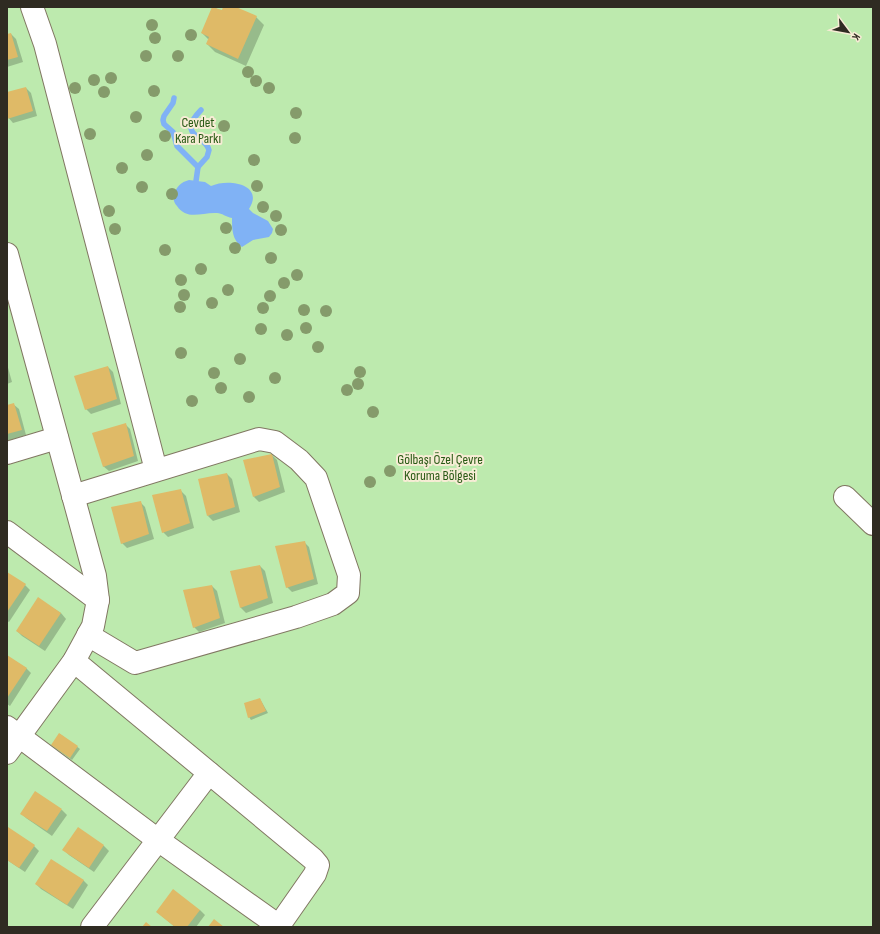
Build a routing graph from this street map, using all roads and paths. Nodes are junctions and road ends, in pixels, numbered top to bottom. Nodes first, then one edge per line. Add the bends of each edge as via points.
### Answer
1 (32, 7) edge
2 (7, 254) edge
3 (58, 438) junction
4 (7, 453) edge
5 (156, 470) junction
6 (73, 496) junction
7 (845, 497) dead end
8 (873, 524) edge
9 (7, 532) edge
10 (98, 600) junction
11 (88, 635) junction
12 (74, 661) junction
13 (11, 739) edge
14 (209, 773) junction
15 (158, 840) junction
16 (278, 926) edge
17 (92, 927) edge

1 - 5 street via 45,44
2 - 3 street
3 - 4 street
3 - 6 street
5 - 6 street
5 - 11 street via 259,439 276,442 299,460 316,478 349,575 348,593 325,607 135,663
6 - 10 street via 95,576
7 - 8 street
9 - 10 street
10 - 11 street via 93,626
11 - 12 street
12 - 13 street
12 - 14 street
13 - 15 street
14 - 15 street
14 - 16 street via 318,865 315,874
15 - 16 street
15 - 17 street

